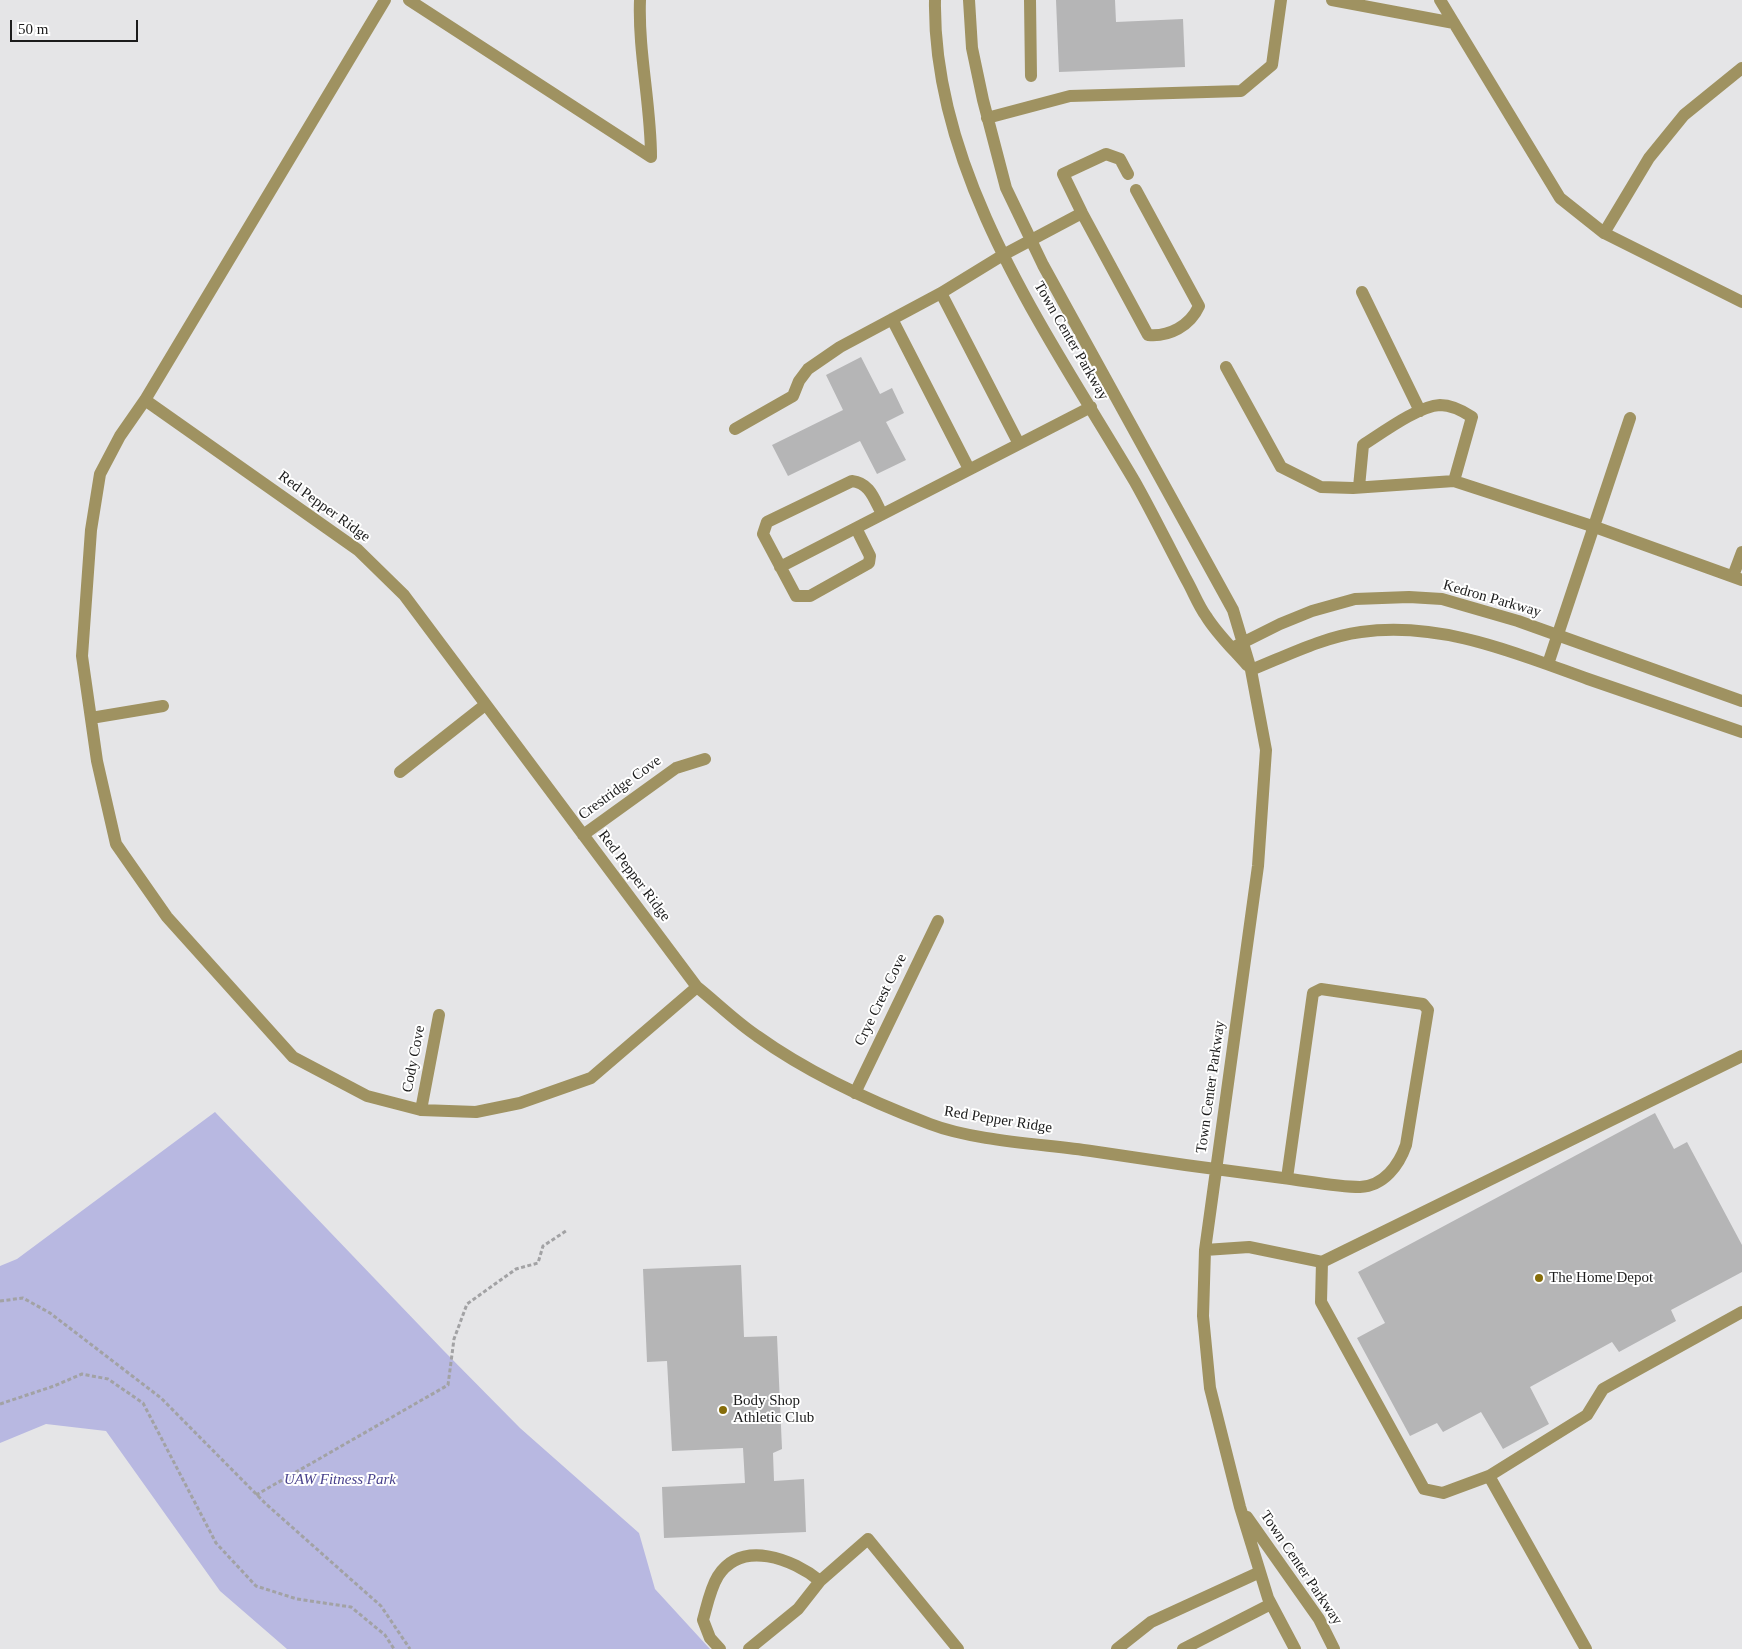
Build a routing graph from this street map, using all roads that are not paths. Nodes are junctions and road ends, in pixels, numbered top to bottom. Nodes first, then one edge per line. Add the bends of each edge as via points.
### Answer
1 (385, 0) edge
2 (409, 0) edge
3 (640, 0) edge
4 (935, 0) edge
5 (968, 0) edge
6 (1030, 0) edge
7 (1281, 0) edge
8 (1332, 0) edge
9 (1440, 0) edge
10 (1454, 23) junction
11 (1742, 68) edge
12 (1031, 76) dead end
13 (987, 118) junction
14 (1128, 174) dead end
15 (1136, 190) dead end
16 (1082, 213) junction
17 (1604, 233) junction
18 (1031, 241) junction
19 (1003, 255) junction
20 (1362, 292) dead end
21 (941, 293) junction
22 (1742, 302) edge
23 (892, 319) junction
24 (1226, 367) dead end
25 (145, 400) junction
26 (1091, 407) junction
27 (1420, 411) junction
28 (1630, 418) dead end
29 (735, 429) dead end
30 (1019, 444) junction
31 (969, 469) junction
32 (1454, 481) junction
33 (1359, 487) junction
34 (882, 514) junction
35 (1595, 526) junction
36 (856, 528) junction
37 (1742, 552) edge
38 (780, 567) junction
39 (1738, 578) edge
40 (1559, 636) junction
41 (1237, 645) junction
42 (1548, 664) junction
43 (1251, 670) junction
44 (1742, 701) edge
45 (486, 705) junction
46 (163, 706) dead end
47 (91, 718) junction
48 (1742, 732) edge
49 (705, 759) dead end
50 (400, 772) dead end
51 (583, 835) junction
52 (938, 921) dead end
53 (698, 987) junction
54 (439, 1015) dead end
55 (1742, 1056) edge
56 (855, 1094) junction
57 (421, 1110) junction
58 (1216, 1170) junction
59 (1287, 1178) junction
60 (1205, 1250) junction
61 (1322, 1262) junction
62 (1742, 1312) edge
63 (1489, 1476) junction
64 (1240, 1507) junction
65 (1260, 1572) junction
66 (820, 1581) junction
67 (1271, 1604) junction
68 (720, 1649) edge
69 (749, 1649) edge
70 (958, 1649) edge
71 (1117, 1649) edge
72 (1183, 1649) edge
73 (1295, 1649) edge
74 (1334, 1649) edge
75 (1586, 1649) edge

1 - 25 street
2 - 3 street via 651,157 651,128 639,22
4 - 19 street, Town Center Parkway via 940,68 951,119 966,172
5 - 13 street, Town Center Parkway via 972,48
6 - 12 street
7 - 13 street via 1272,65 1241,91 1070,96
8 - 10 street
9 - 10 street
10 - 17 street via 1560,198
11 - 17 street via 1684,115 1649,158
13 - 18 street, Town Center Parkway via 1006,188
14 - 16 street via 1120,159 1106,154 1063,174
15 - 16 street via 1199,306 1192,320 1163,337 1148,335
16 - 18 street
17 - 22 street
18 - 19 street
18 - 41 street, Town Center Parkway via 1233,610
19 - 21 street
19 - 26 street, Town Center Parkway
20 - 27 street
21 - 23 street
21 - 30 street
23 - 29 street via 840,347 808,369 793,396
23 - 31 street
24 - 33 street via 1281,468 1320,487
25 - 45 street, Red Pepper Ridge via 358,550 404,595
25 - 47 street via 120,436 100,474 91,530 82,656
26 - 30 street
26 - 41 street, Town Center Parkway via 1206,616
27 - 32 street via 1440,406 1461,410 1472,417
27 - 33 street via 1363,444
28 - 35 street
30 - 31 street
31 - 34 street
32 - 33 street
32 - 35 street
34 - 36 street
34 - 38 street via 868,486 852,481 774,518 767,522 763,534
35 - 39 street
35 - 40 street
36 - 38 street
36 - 38 street via 870,556 869,563 810,596 796,596
37 - 39 street
40 - 41 street, Kedron Parkway via 1465,606 1410,597 1355,599 1312,611
40 - 42 street
40 - 44 street, Kedron Parkway
41 - 43 street, Town Center Parkway
42 - 43 street via 1510,650 1444,633 1410,629 1353,634 1321,642
42 - 48 street
43 - 58 street, Town Center Parkway via 1266,750 1259,856
45 - 50 street
45 - 51 street, Red Pepper Ridge
46 - 47 street
47 - 57 street via 116,844 168,917 293,1058 367,1096
49 - 51 street, Crestridge Cove via 676,768
51 - 53 street, Red Pepper Ridge
52 - 56 street, Crye Crest Cove
53 - 56 street, Red Pepper Ridge via 756,1036
53 - 57 street via 591,1078 520,1103 476,1112
54 - 57 street, Cody Cove
55 - 61 street
56 - 58 street, Red Pepper Ridge via 932,1125 977,1136
58 - 59 street, Red Pepper Ridge
58 - 60 street, Town Center Parkway
59 - 59 street, Red Pepper Ridge via 1361,1187 1376,1182 1400,1161 1406,1145 1428,1010 1423,1004 1321,989 1313,993
60 - 61 street via 1248,1247
60 - 64 street, Town Center Parkway via 1203,1316 1210,1388
61 - 63 street via 1321,1302 1424,1489 1443,1493
62 - 63 street via 1603,1389 1587,1416
63 - 75 street
64 - 65 street, Town Center Parkway
64 - 74 street, Town Center Parkway via 1319,1619
65 - 67 street, Town Center Parkway
65 - 71 street via 1151,1622
66 - 68 street via 804,1567 773,1557 747,1554 729,1564 718,1576 703,1620 710,1638
66 - 69 street via 798,1609
66 - 70 street via 868,1539
67 - 72 street
67 - 73 street, Town Center Parkway

